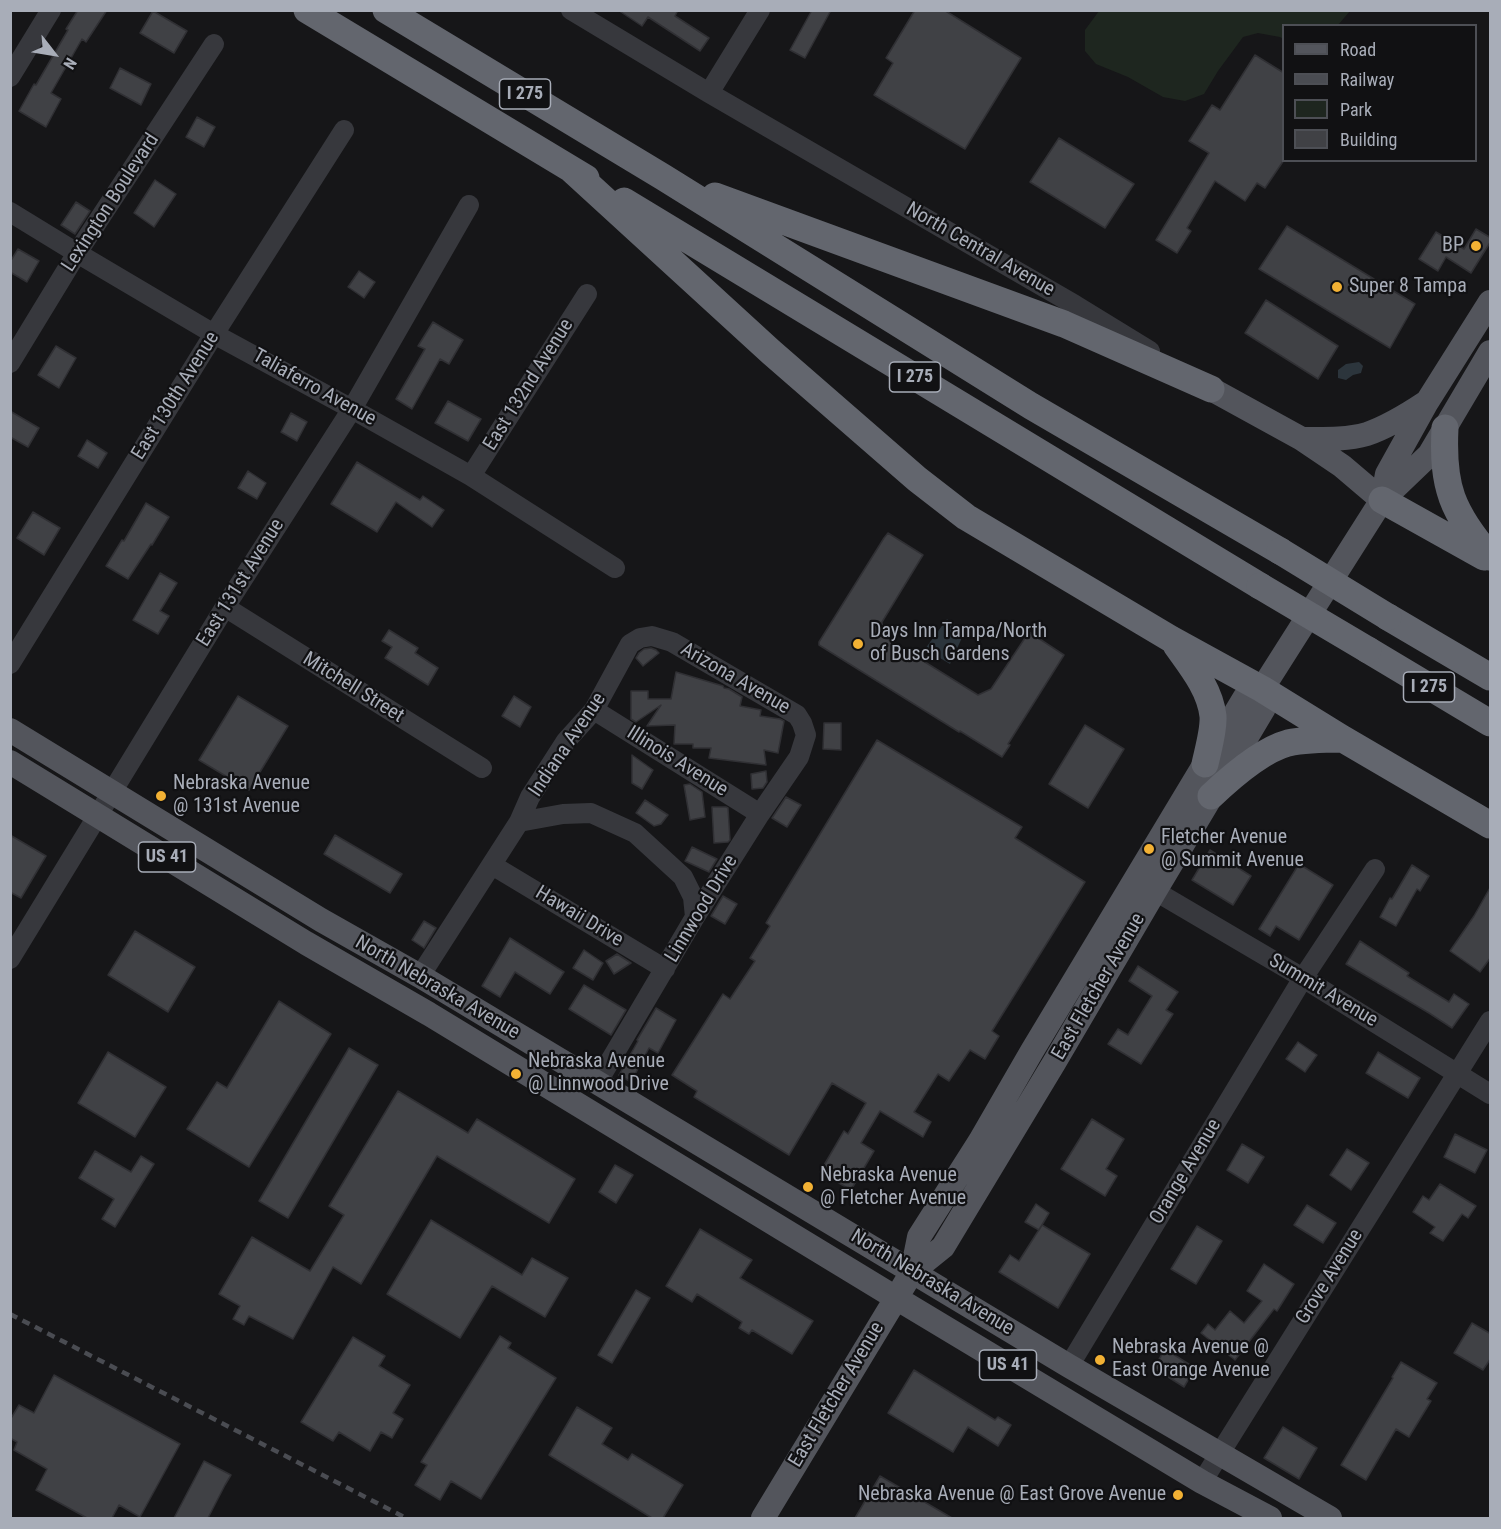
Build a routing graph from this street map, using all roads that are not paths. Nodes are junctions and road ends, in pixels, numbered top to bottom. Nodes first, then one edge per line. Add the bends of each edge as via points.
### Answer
1 (51, 10) edge
2 (307, 10) edge
3 (386, 10) edge
4 (760, 10) edge
5 (579, 13) edge
6 (214, 44) dead end
7 (10, 77) edge
8 (709, 93) junction
9 (344, 130) dead end
10 (571, 169) junction
11 (663, 177) junction
12 (469, 206) dead end
13 (10, 212) edge
14 (77, 253) junction
15 (587, 294) dead end
16 (1491, 302) edge
17 (214, 334) junction
18 (1491, 352) edge
19 (10, 363) edge
20 (1211, 389) junction
21 (1427, 402) junction
22 (352, 408) junction
23 (1445, 428) junction
24 (1302, 440) junction
25 (471, 476) junction
26 (1382, 500) junction
27 (1491, 559) edge
28 (615, 568) dead end
29 (225, 607) junction
30 (652, 636) joint
31 (1171, 639) junction
32 (10, 664) edge
33 (1491, 677) edge
34 (1262, 689) junction
35 (594, 710) junction
36 (1491, 723) edge
37 (10, 730) edge
38 (806, 735) joint
39 (1343, 739) junction
40 (10, 762) edge
41 (1205, 764) junction
42 (482, 768) dead end
43 (112, 791) junction
44 (1211, 796) junction
45 (98, 814) junction
46 (760, 814) junction
47 (519, 822) junction
48 (1491, 825) edge
49 (492, 865) junction
50 (1375, 869) dead end
51 (1155, 891) junction
52 (695, 917) junction
53 (321, 920) junction
54 (306, 943) junction
55 (10, 959) edge
56 (665, 969) junction
57 (420, 976) junction
58 (1303, 978) junction
59 (1491, 1021) edge
60 (522, 1038) junction
61 (507, 1062) junction
62 (1458, 1073) junction
63 (597, 1083) junction
64 (1491, 1094) edge
65 (912, 1272) junction
66 (896, 1298) junction
67 (1070, 1366) junction
68 (1219, 1454) junction
69 (1202, 1482) junction
70 (763, 1518) edge
71 (1270, 1518) edge
72 (1330, 1518) edge

1 - 7 street
2 - 10 highway, I 275
3 - 11 highway, I 275
4 - 8 street
5 - 8 street, North Central Avenue
6 - 14 street, Lexington Boulevard
8 - 20 street, North Central Avenue
9 - 17 street, East 130th Avenue
10 - 31 highway via 771,351 940,497 966,517
10 - 36 highway, I 275, bridge
11 - 20 highway via 1064,324
11 - 33 highway, I 275, bridge via 1031,406
12 - 22 street, East 131st Avenue
13 - 14 street, Taliaferro Avenue
14 - 17 street, Taliaferro Avenue
14 - 19 street, Lexington Boulevard
15 - 25 street, East 132nd Avenue
16 - 21 main road, East Fletcher Avenue
17 - 22 street, Taliaferro Avenue
17 - 32 street, East 130th Avenue
18 - 23 main road, East Fletcher Avenue
20 - 24 main road, North Central Avenue
21 - 24 main road via 1366,434
21 - 26 main road, East Fletcher Avenue via 1387,474
22 - 25 street, Taliaferro Avenue
22 - 29 street, East 131st Avenue
23 - 26 main road, East Fletcher Avenue via 1429,454
23 - 27 highway via 1445,465 1452,498
24 - 26 main road, North Central Avenue via 1342,466
25 - 28 street, Taliaferro Avenue
26 - 27 highway
26 - 34 main road, East Fletcher Avenue
29 - 42 street, Mitchell Street
29 - 43 street, East 131st Avenue
30 - 35 street, Indiana Avenue via 630,644
30 - 38 street, Arizona Avenue via 672,642 798,715
31 - 34 highway
31 - 41 highway via 1210,703 1213,719
34 - 39 highway
34 - 41 main road, East Fletcher Avenue via 1245,697
34 - 44 main road, East Fletcher Avenue via 1264,708
35 - 46 street, Illinois Avenue
35 - 47 street, Indiana Avenue via 566,741
37 - 43 main road, North Nebraska Avenue / US 41
38 - 46 street, Linnwood Drive via 799,757
39 - 44 highway via 1310,740 1275,748 1235,774
39 - 48 highway
40 - 45 main road, North Nebraska Avenue / US 41
41 - 65 main road, East Fletcher Avenue via 919,1237
43 - 45 street, East 131st Avenue
43 - 53 main road, North Nebraska Avenue / US 41
44 - 51 main road, East Fletcher Avenue
45 - 54 main road, North Nebraska Avenue / US 41
45 - 55 street, East 131st Avenue
46 - 52 street, Linnwood Drive
47 - 49 street, Indiana Avenue
47 - 52 street via 591,813 635,833 683,877 693,897
49 - 56 street, Hawaii Drive
49 - 57 street, Indiana Avenue
50 - 58 street, Orange Avenue
51 - 58 street, Summit Avenue
51 - 65 main road, East Fletcher Avenue via 944,1245
52 - 56 street, Linnwood Drive
53 - 54 street
53 - 57 main road, North Nebraska Avenue / US 41
54 - 61 main road, North Nebraska Avenue / US 41
56 - 63 street, Linnwood Drive
57 - 60 main road, North Nebraska Avenue / US 41
58 - 62 street, Summit Avenue
58 - 67 street, Orange Avenue
59 - 62 street, Grove Avenue
60 - 61 street
60 - 63 main road, North Nebraska Avenue / US 41
61 - 66 main road, North Nebraska Avenue / US 41
62 - 64 street, Summit Avenue
62 - 68 street, Grove Avenue
63 - 65 main road, North Nebraska Avenue / US 41
65 - 66 main road, East Fletcher Avenue
65 - 67 main road, North Nebraska Avenue / US 41
66 - 69 main road, North Nebraska Avenue / US 41
66 - 70 main road, East Fletcher Avenue
67 - 68 main road, North Nebraska Avenue / US 41
68 - 69 street, Grove Avenue
68 - 72 main road, North Nebraska Avenue / US 41
69 - 71 main road, North Nebraska Avenue / US 41

